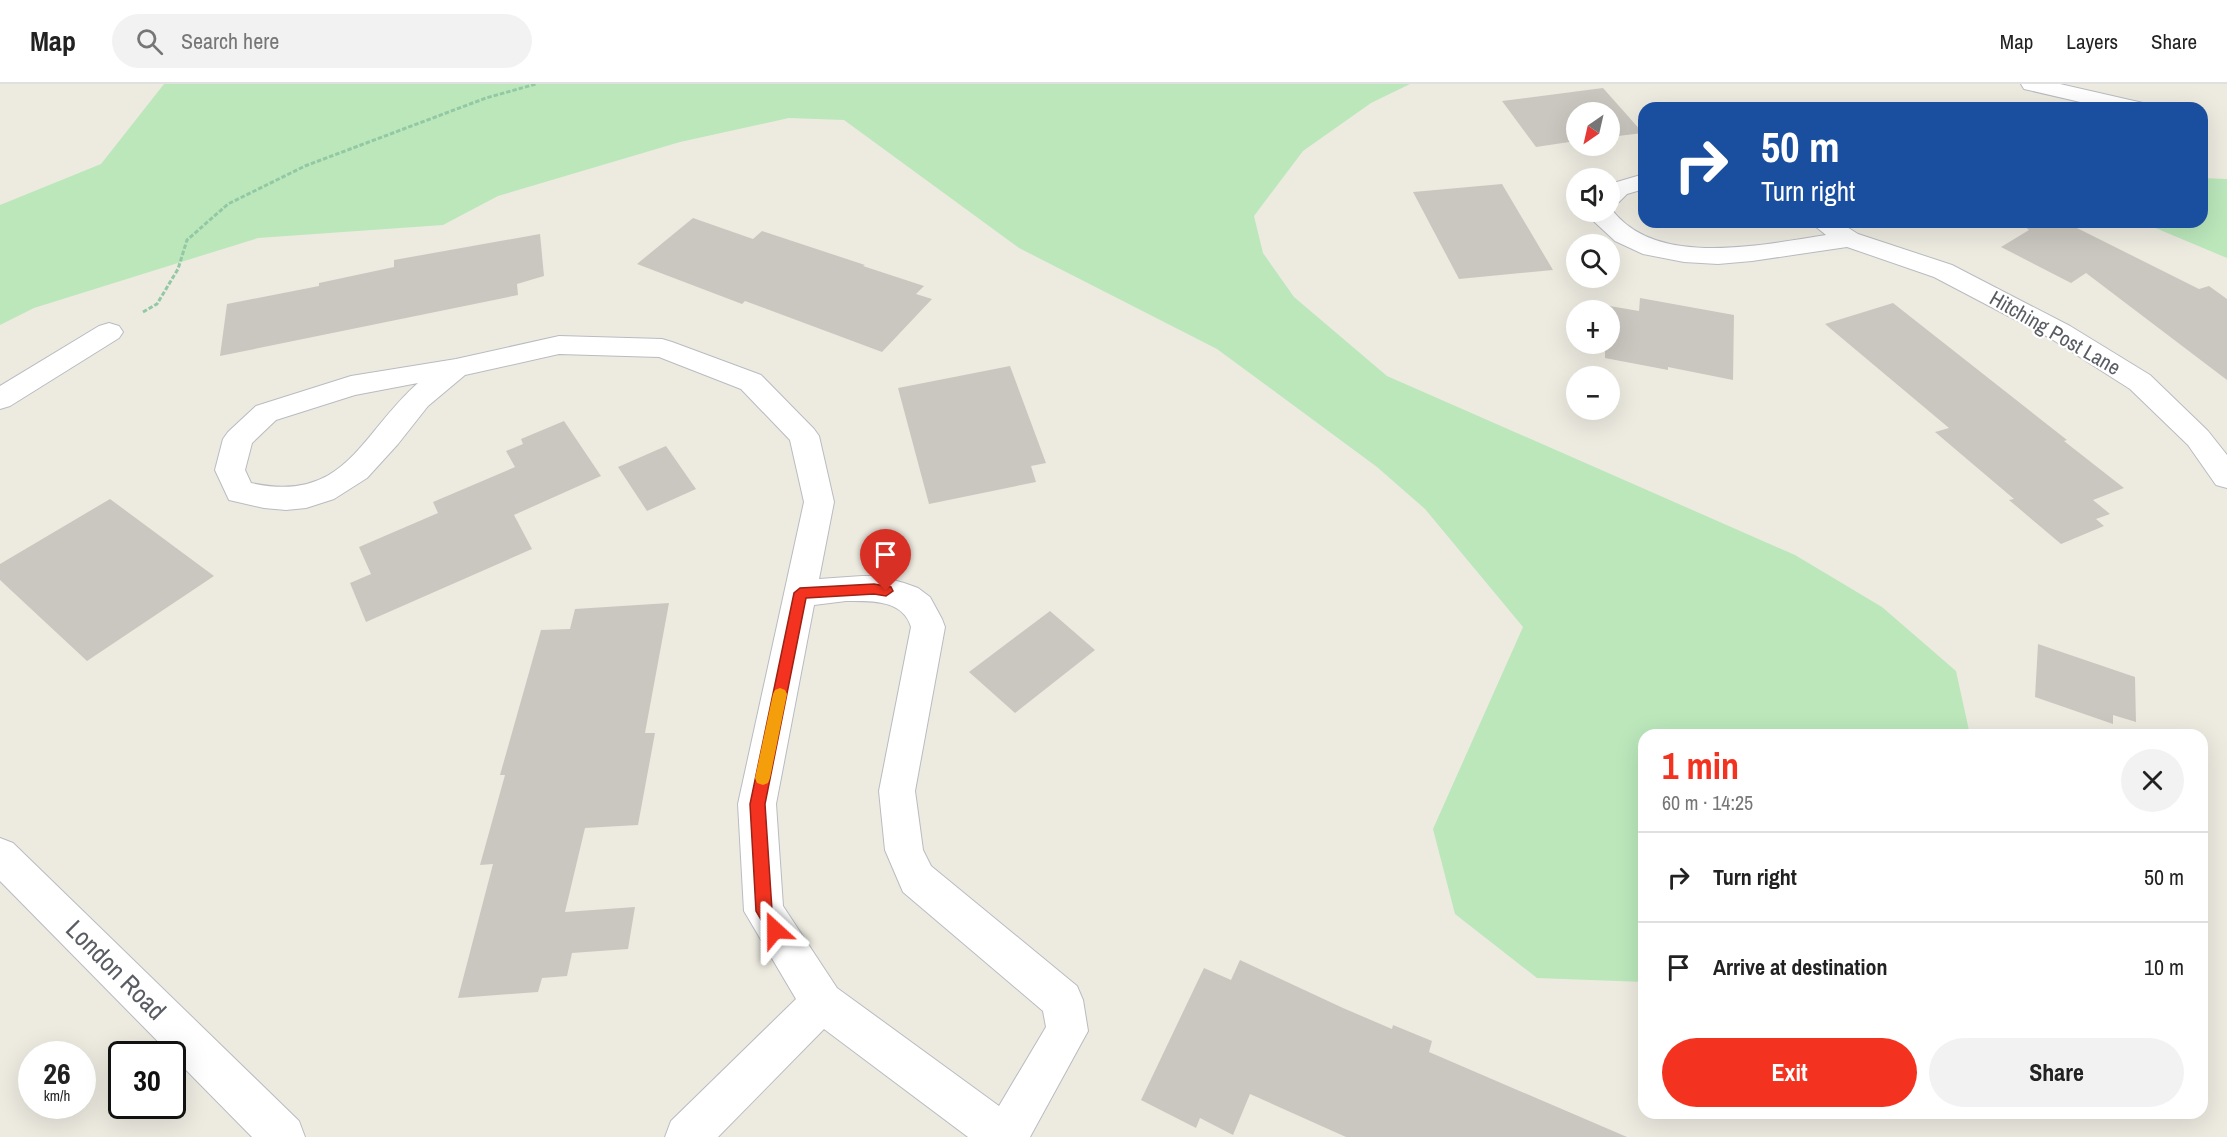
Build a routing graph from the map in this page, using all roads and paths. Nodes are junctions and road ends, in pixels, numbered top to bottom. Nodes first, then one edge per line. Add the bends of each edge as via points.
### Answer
1 (536, 84) edge
2 (2032, 84) edge
3 (2109, 102) edge
4 (1638, 183) edge
5 (1620, 188) edge
6 (1605, 222) edge
7 (1832, 228) edge
8 (1849, 239) junction
9 (109, 332) joint
10 (456, 368) junction
11 (0, 399) edge
12 (2227, 477) edge
13 (800, 593) junction
14 (0, 855) edge
15 (822, 1002) junction
16 (283, 1137) edge
17 (687, 1137) edge
18 (1005, 1137) edge

1 - 9 path via 486,98 305,165 228,204 187,240 178,269 157,304
2 - 3 street
4 - 5 street
6 - 8 street, Hitching Post Lane via 1613,231 1644,246 1678,255 1725,256
7 - 8 street, Hitching Post Lane
8 - 12 street, Hitching Post Lane via 1944,272 2060,332 2140,382 2198,438
9 - 11 street
10 - 10 street via 351,386 266,413 238,439 230,470 240,492 268,500 304,499 343,482 368,460 423,394
10 - 13 street via 559,345 662,348 751,382 804,436 819,502
13 - 15 street via 757,804 764,911
13 - 18 street via 874,589 899,592 920,607 928,627 897,791 904,850 917,879 1062,1000 1067,1031
14 - 16 street, London Road
15 - 17 street
15 - 18 street

